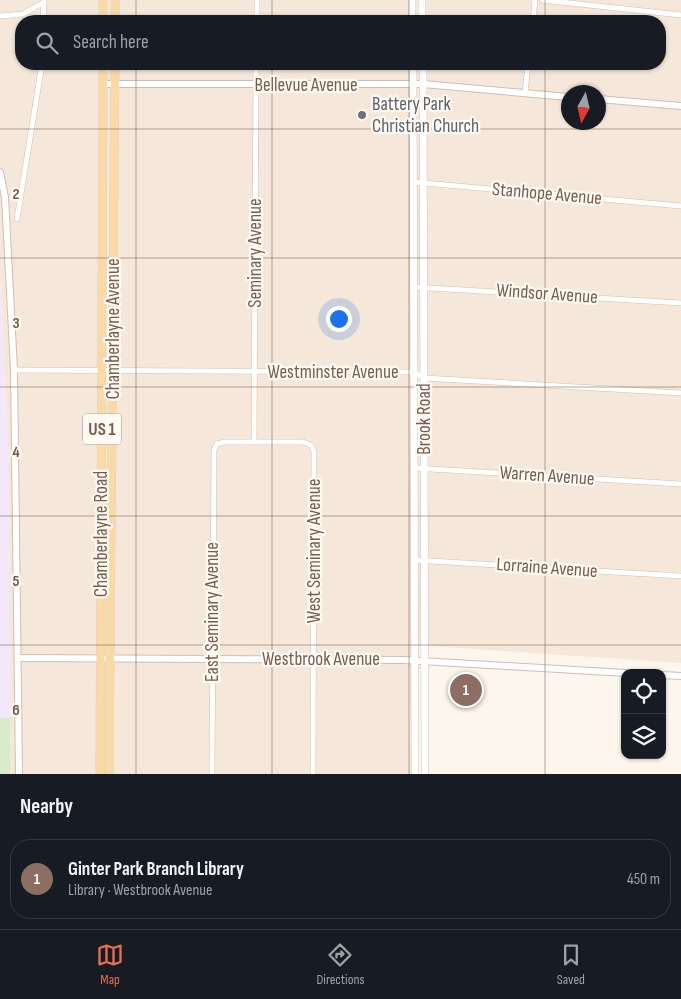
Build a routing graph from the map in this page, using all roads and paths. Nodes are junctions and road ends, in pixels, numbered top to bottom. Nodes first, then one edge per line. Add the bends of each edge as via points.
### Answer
1 (103, 0) edge
2 (115, 0) edge
3 (257, 0) edge
4 (412, 0) edge
5 (422, 0) edge
6 (535, 0) edge
7 (542, 0) edge
8 (44, 1) edge
9 (43, 15) edge
10 (103, 15) edge
11 (115, 15) edge
12 (257, 15) edge
13 (412, 15) edge
14 (422, 15) edge
15 (534, 15) edge
16 (681, 15) edge
17 (0, 16) edge
18 (41, 70) edge
19 (103, 70) edge
20 (115, 70) edge
21 (256, 70) edge
22 (413, 70) edge
23 (422, 70) edge
24 (527, 70) edge
25 (103, 84) junction
26 (115, 84) junction
27 (412, 84) junction
28 (423, 84) junction
29 (256, 85) junction
30 (525, 93) junction
31 (561, 96) edge
32 (606, 100) edge
33 (681, 106) edge
34 (0, 172) edge
35 (413, 182) junction
36 (423, 183) junction
37 (2, 197) edge
38 (681, 206) edge
39 (17, 219) dead end
40 (413, 287) junction
41 (423, 287) junction
42 (681, 303) edge
43 (14, 370) junction
44 (102, 370) junction
45 (112, 370) junction
46 (255, 371) junction
47 (414, 372) junction
48 (424, 378) junction
49 (681, 393) edge
50 (254, 442) junction
51 (414, 468) junction
52 (424, 468) junction
53 (681, 484) edge
54 (414, 560) junction
55 (424, 561) junction
56 (681, 576) edge
57 (18, 658) junction
58 (101, 658) junction
59 (110, 658) junction
60 (212, 659) junction
61 (313, 659) junction
62 (414, 660) junction
63 (425, 661) junction
64 (621, 673) edge
65 (666, 675) edge
66 (681, 676) edge
67 (19, 774) edge
68 (100, 774) edge
69 (109, 774) edge
70 (212, 774) edge
71 (313, 774) edge
72 (415, 774) edge
73 (425, 774) edge

1 - 10 main road
2 - 11 main road
3 - 12 street
4 - 13 main road
5 - 14 main road
6 - 15 street
7 - 16 street
8 - 9 street
8 - 17 street via 23,14
18 - 39 street
19 - 25 main road, US 1
20 - 26 main road, Chamberlayne Avenue / US 1
21 - 29 street, Seminary Avenue
22 - 27 main road, Brook Road
23 - 28 main road, Brook Road
24 - 30 street
25 - 26 street, Bellevue Avenue
25 - 44 main road, Chamberlayne Road / US 1
26 - 29 street, Bellevue Avenue
26 - 45 main road, Chamberlayne Avenue / US 1
27 - 28 street, Bellevue Avenue
27 - 29 street, Bellevue Avenue
27 - 35 main road, Brook Road
28 - 30 street, Bellevue Avenue
28 - 36 main road, Brook Road
29 - 46 street, Seminary Avenue
30 - 31 street, Bellevue Avenue
32 - 33 street
34 - 37 street
35 - 36 street, Stanhope Avenue
35 - 40 main road, Brook Road
36 - 38 street, Stanhope Avenue
36 - 41 main road, Brook Road
37 - 43 street
40 - 41 street, Windsor Avenue
40 - 47 main road, Brook Road
41 - 42 street, Windsor Avenue
41 - 48 main road, Brook Road
43 - 44 street, Westminster Avenue
43 - 57 street
44 - 45 street, Westminster Avenue
44 - 58 main road, Chamberlayne Road / US 1
45 - 46 street, Westminster Avenue
45 - 59 main road, Chamberlayne Avenue / US 1
46 - 47 street, Westminster Avenue
46 - 50 street, Seminary Avenue
47 - 48 street, Westminster Avenue
47 - 51 main road, Brook Road
48 - 49 street, Westminster Avenue
48 - 52 main road, Brook Road
50 - 60 street, East Seminary Avenue via 224,442 217,444 214,450
50 - 61 street, West Seminary Avenue via 303,442 313,448
51 - 52 street, Warren Avenue
51 - 54 main road, Brook Road
52 - 53 street, Warren Avenue
52 - 55 main road, Brook Road
54 - 55 street, Lorraine Avenue
54 - 62 main road, Brook Road
55 - 56 street, Lorraine Avenue
55 - 63 main road, Brook Road
57 - 58 street, Westbrook Avenue
57 - 67 street
58 - 59 street, Westbrook Avenue
58 - 68 main road, Chamberlayne Road / US 1
59 - 60 street, Westbrook Avenue
59 - 69 main road, Chamberlayne Avenue / US 1
60 - 61 street, Westbrook Avenue
60 - 70 street, East Seminary Avenue
61 - 62 street, Westbrook Avenue
61 - 71 street, West Seminary Avenue
62 - 63 street, Westbrook Avenue
62 - 72 main road, Brook Road
63 - 64 street, Westbrook Avenue
63 - 73 main road, Brook Road
65 - 66 street

